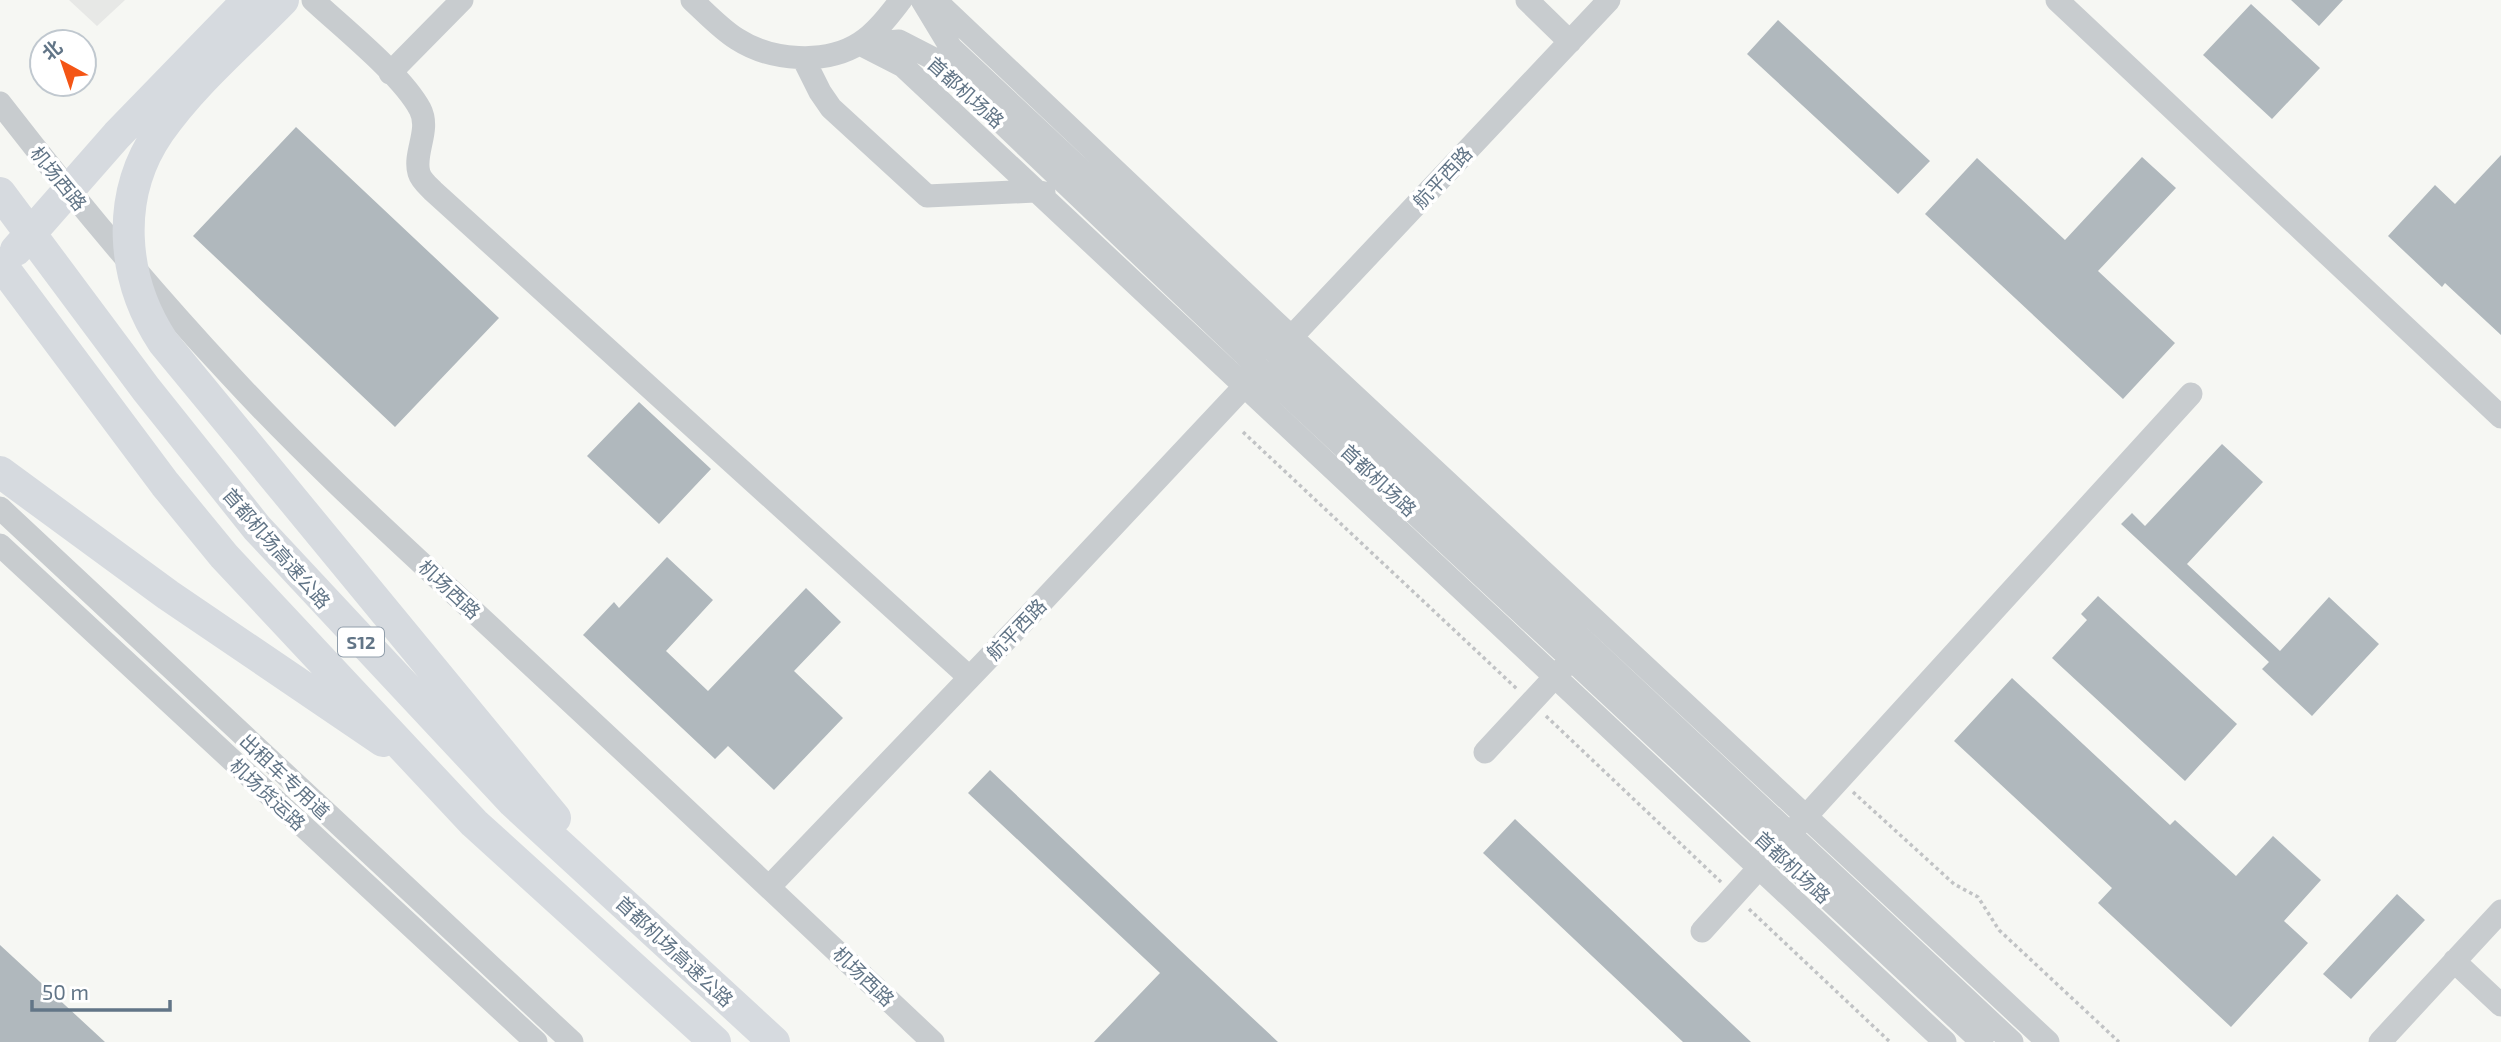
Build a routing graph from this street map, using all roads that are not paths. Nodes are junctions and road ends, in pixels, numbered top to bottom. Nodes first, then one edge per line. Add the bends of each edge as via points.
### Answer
1 (248, 0) edge
2 (283, 0) edge
3 (313, 0) edge
4 (463, 0) edge
5 (692, 0) edge
6 (901, 0) edge
7 (922, 0) edge
8 (935, 0) edge
9 (1527, 0) edge
10 (1609, 0) edge
11 (2057, 0) edge
12 (1570, 42) junction
13 (860, 44) junction
14 (803, 58) junction
15 (202, 64) junction
16 (390, 73) junction
17 (0, 103) edge
18 (1088, 144) junction
19 (1035, 191) junction
20 (0, 193) edge
21 (1091, 195) junction
22 (0, 266) edge
23 (1292, 337) junction
24 (1260, 370) junction
25 (2191, 394) dead end
26 (2501, 418) edge
27 (4, 487) edge
28 (1474, 507) junction
29 (1429, 512) junction
30 (0, 545) edge
31 (1426, 556) junction
32 (1579, 652) junction
33 (970, 677) junction
34 (1555, 677) junction
35 (1661, 681) junction
36 (1663, 731) junction
37 (1614, 733) junction
38 (1485, 752) dead end
39 (418, 764) junction
40 (1807, 816) junction
41 (1782, 842) junction
42 (1759, 868) junction
43 (770, 886) junction
44 (614, 894) junction
45 (2501, 911) edge
46 (1702, 931) dead end
47 (2454, 961) junction
48 (2501, 1005) edge
49 (536, 1042) edge
50 (572, 1042) edge
51 (715, 1042) edge
52 (774, 1042) edge
53 (933, 1042) edge
54 (1945, 1042) edge
55 (1982, 1042) edge
56 (2012, 1042) edge
57 (2048, 1042) edge
58 (2380, 1042) edge

1 - 15 highway
2 - 15 highway
3 - 16 street
4 - 16 street
5 - 14 street via 737,40 769,54
6 - 13 street
7 - 21 street, 首都机场路 via 951,48
8 - 18 street
9 - 12 street
10 - 12 street, 航平西路
11 - 26 street
12 - 23 street, 航平西路
13 - 14 street
13 - 19 street, 首都机场路 via 903,66
13 - 21 street, 首都机场路 via 899,41 936,60
14 - 19 street via 831,108 927,196
15 - 22 highway via 117,135
15 - 44 highway via 147,153 128,211 131,268 152,326
16 - 33 street via 422,112 419,174 433,191
17 - 43 street, 机场西路 via 94,222 239,385 345,492
18 - 21 street
18 - 23 street
19 - 21 street
19 - 24 street, 首都机场路
20 - 44 highway, 首都机场高速公路 / S12 via 257,528 513,802
21 - 24 street, 首都机场路
22 - 39 highway, 首都机场高速公路 / S12 via 194,521
23 - 24 street, 航平西路
23 - 28 street
24 - 29 street, 首都机场路
24 - 31 street, 首都机场路
24 - 33 street, 航平西路
25 - 40 street
27 - 39 highway
27 - 50 street, 出租车专用道
28 - 29 street
28 - 35 street
29 - 31 street
29 - 32 street, 首都机场路
30 - 49 street, 机场货运路
31 - 34 street, 首都机场路
32 - 34 street
32 - 36 street, 首都机场路
33 - 43 street, 航平西路
34 - 37 street, 首都机场路
34 - 38 street
35 - 36 street
35 - 40 street
36 - 37 street
36 - 41 street, 首都机场路
37 - 42 street, 首都机场路
39 - 51 highway, 首都机场高速公路 / S12 via 496,844
40 - 41 street
40 - 57 street
41 - 42 street
41 - 55 street, 首都机场路
41 - 56 street, 首都机场路
42 - 46 street
42 - 54 street, 首都机场路
43 - 53 street, 机场西路
44 - 52 highway, 首都机场高速公路 / S12
45 - 47 street
47 - 48 street
47 - 58 street

